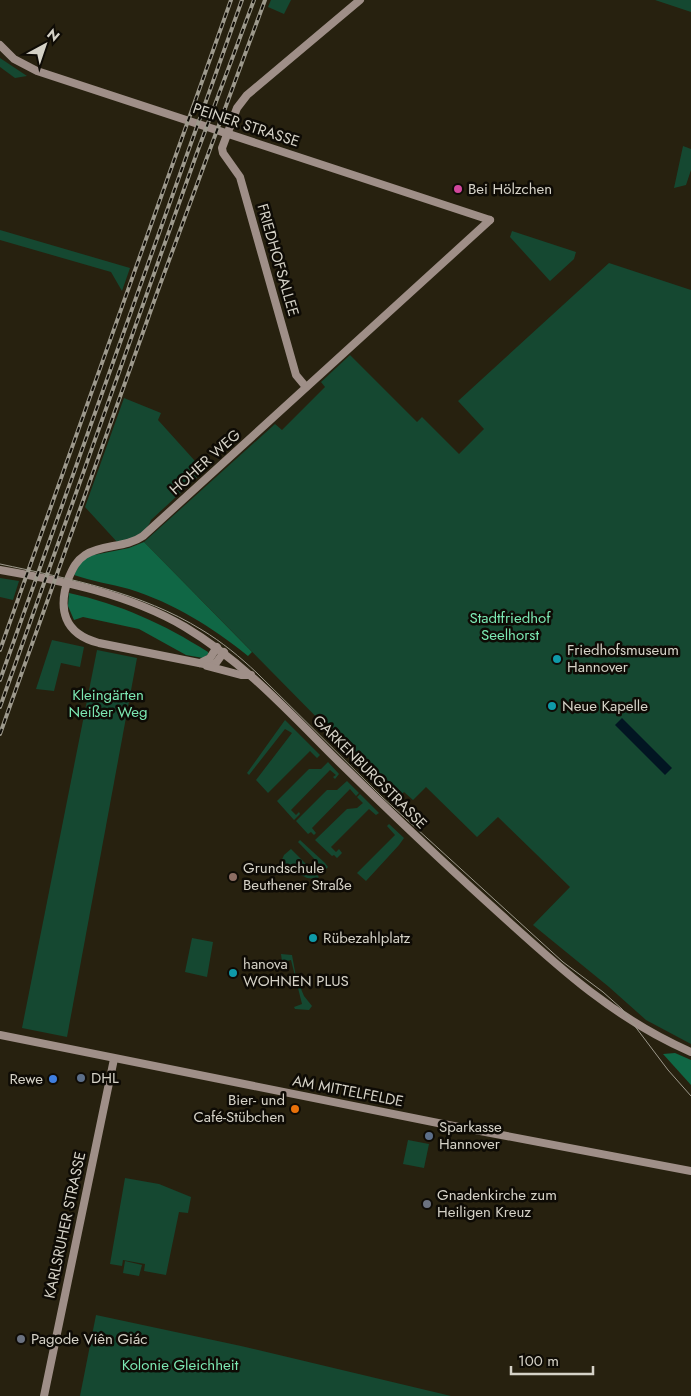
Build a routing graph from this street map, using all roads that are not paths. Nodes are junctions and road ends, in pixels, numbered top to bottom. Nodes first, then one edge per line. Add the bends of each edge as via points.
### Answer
1 (360, 0) edge
2 (0, 45) edge
3 (490, 220) joint
4 (306, 387) junction
5 (0, 570) edge
6 (220, 650) junction
7 (200, 663) junction
8 (251, 675) junction
9 (0, 1035) edge
10 (691, 1052) edge
11 (114, 1059) junction
12 (691, 1172) edge
13 (44, 1396) edge

1 - 4 street, FRIEDHOFSALLEE via 247,96 237,108 222,148 222,153 238,172 296,375
2 - 3 street, PEINER STRASSE via 14,59 44,74
3 - 4 street, HOHER WEG
4 - 7 street, HOHER WEG via 144,536 131,543 83,556 73,568 64,590 65,617 83,638
5 - 6 street, GARKENBURGSTRASSE via 119,598 158,613
6 - 7 street via 213,665
6 - 8 street, GARKENBURGSTRASSE
7 - 8 street, HOHER WEG via 218,670
8 - 10 street, GARKENBURGSTRASSE via 391,814 549,959 612,1009
9 - 11 street, AM MITTELFELDE
11 - 12 street, AM MITTELFELDE
11 - 13 street, KARLSRUHER STRASSE

